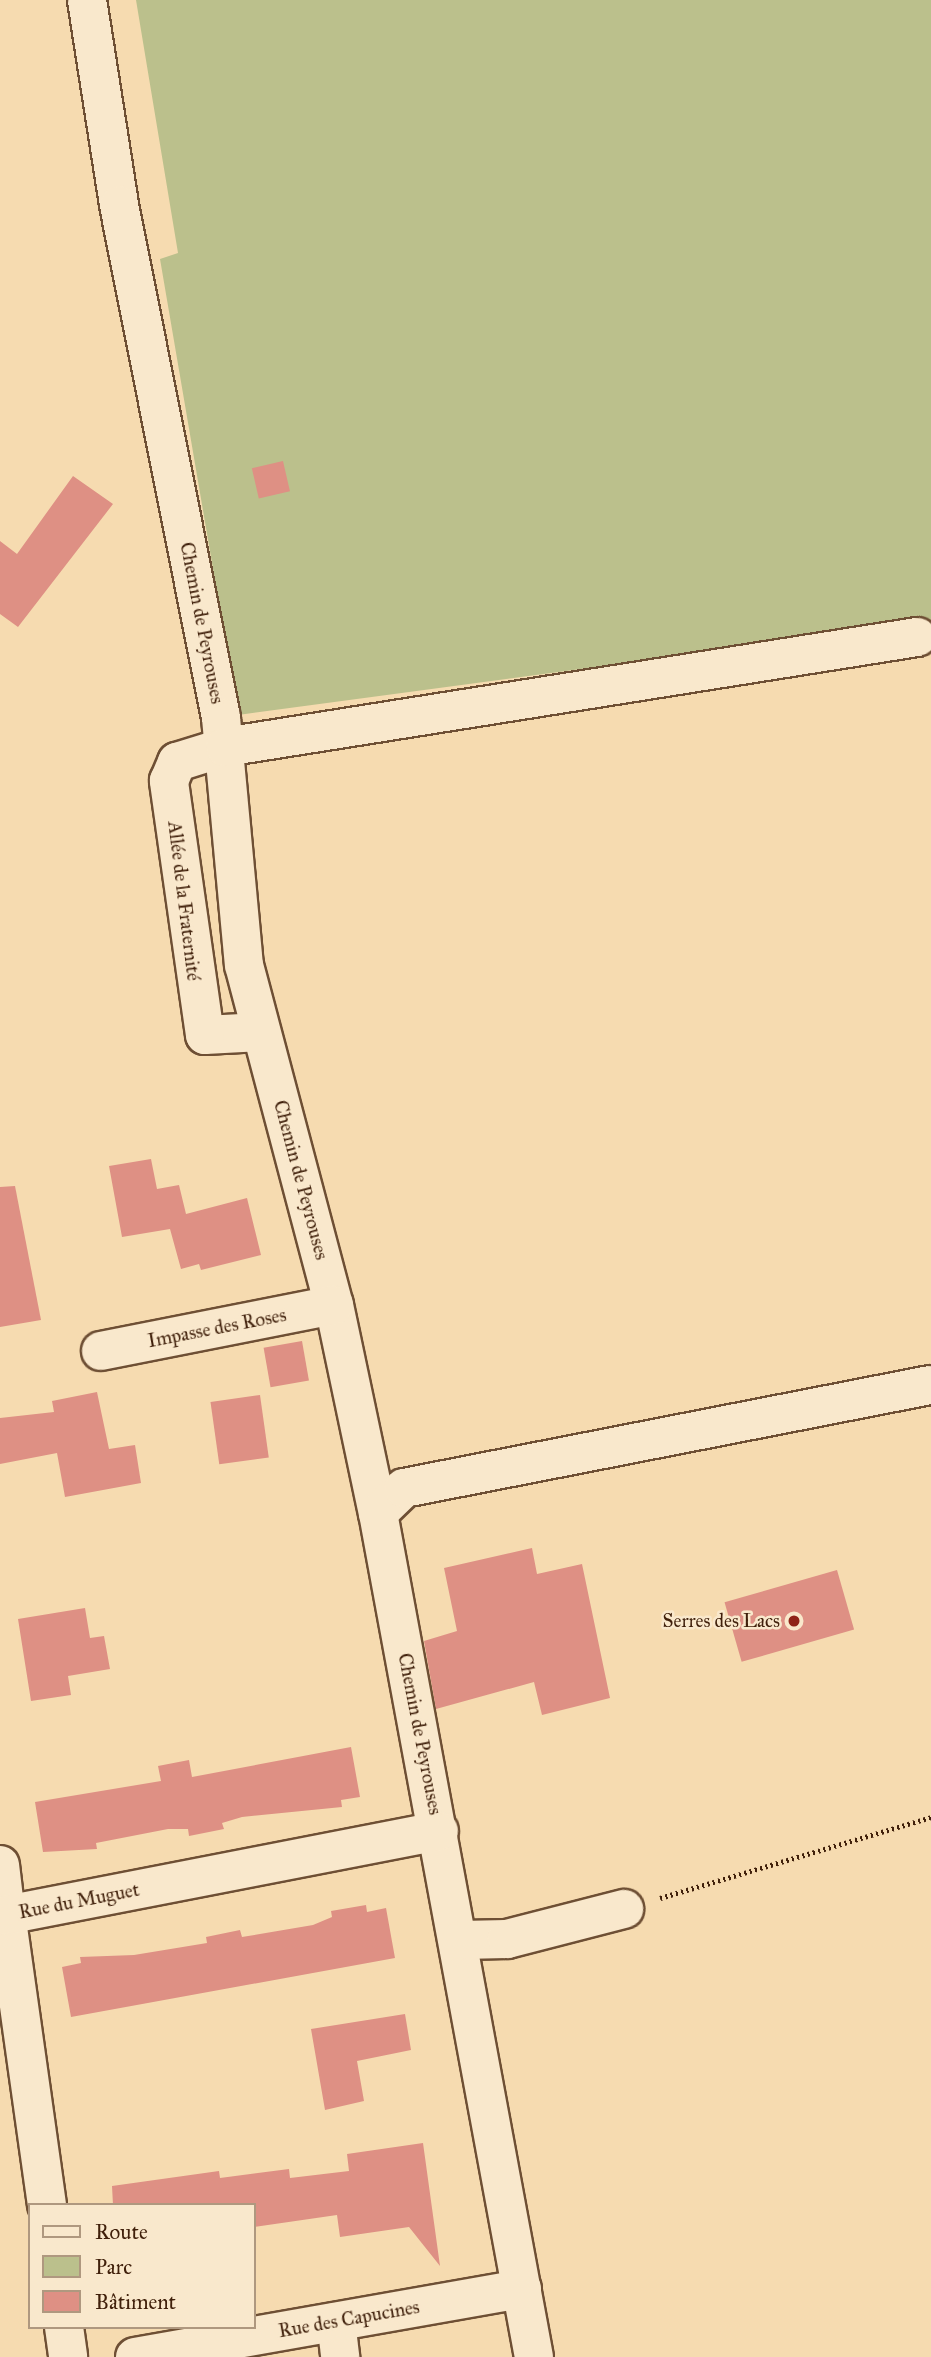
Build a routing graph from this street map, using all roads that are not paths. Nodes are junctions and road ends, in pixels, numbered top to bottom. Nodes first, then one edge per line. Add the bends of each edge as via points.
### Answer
1 (87, 0) edge
2 (917, 637) dead end
3 (225, 747) junction
4 (261, 1032) junction
5 (334, 1305) junction
6 (101, 1351) dead end
7 (930, 1385) edge
8 (378, 1513) junction
9 (439, 1831) junction
10 (0, 1865) edge
11 (624, 1909) road end
12 (6, 1914) junction
13 (461, 1940) junction
14 (47, 2203) edge
15 (522, 2289) junction
16 (64, 2329) edge
17 (338, 2339) edge
18 (68, 2357) edge
19 (135, 2357) edge
20 (534, 2357) edge

1 - 3 street, Chemin de Peyrouses via 119,205
2 - 3 street
3 - 4 street, Chemin de Peyrouses via 244,965
3 - 4 street, Allée de la Fraternité via 177,762 169,781 194,984 205,1035
4 - 5 street, Chemin de Peyrouses
5 - 6 street, Impasse des Roses
5 - 8 street, Chemin de Peyrouses
7 - 8 street via 404,1489
8 - 9 street, Chemin de Peyrouses
9 - 12 street, Rue du Muguet
9 - 13 street, Chemin de Peyrouses
10 - 12 street
11 - 13 street via 507,1939
12 - 14 street, Rue du Muguet
13 - 15 street, Chemin de Peyrouses
15 - 17 street, Rue des Capucines
15 - 20 street, Chemin de Peyrouses
16 - 18 street
17 - 19 street, Rue des Capucines

